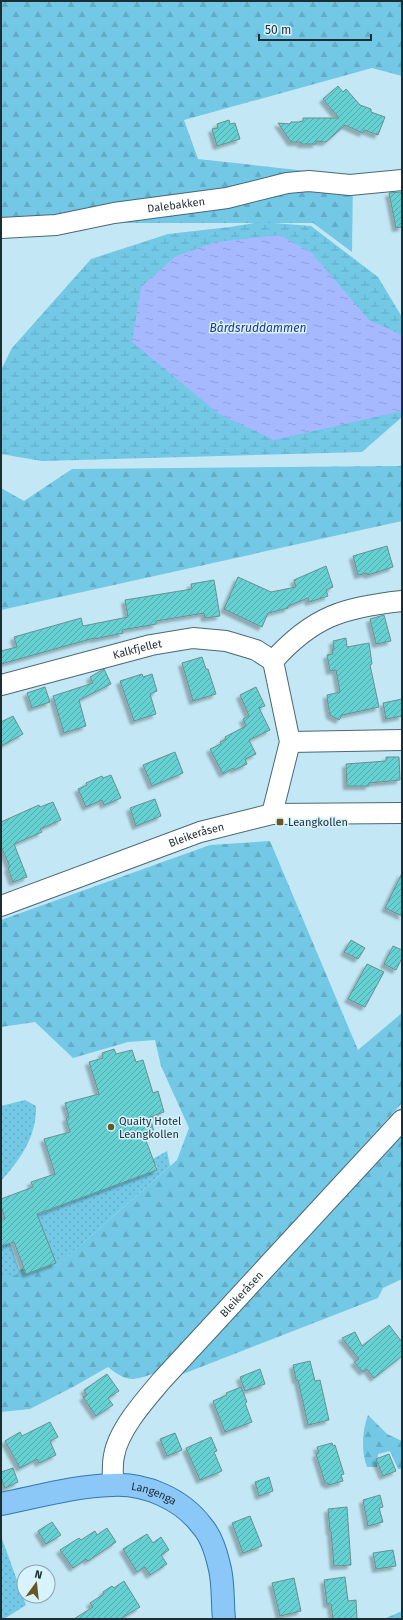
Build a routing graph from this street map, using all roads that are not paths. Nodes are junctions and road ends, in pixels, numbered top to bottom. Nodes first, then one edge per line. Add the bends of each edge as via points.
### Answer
1 (402, 180) edge
2 (1, 228) edge
3 (402, 601) edge
4 (273, 661) junction
5 (1, 685) edge
6 (402, 740) edge
7 (290, 742) junction
8 (402, 813) edge
9 (272, 814) junction
10 (1, 906) edge
11 (402, 1120) edge
12 (113, 1484) junction
13 (1, 1504) edge
14 (224, 1619) edge

1 - 2 street, Dalebakken via 350,185 309,181 287,183 227,198 114,213 56,225
3 - 4 street via 367,605 333,614 301,633
4 - 5 street, Kalkfjellet via 256,650 226,641 193,638 151,645
4 - 7 street
6 - 7 street
7 - 9 street
8 - 9 street, Bleikeråsen
9 - 10 street, Bleikeråsen via 200,832
11 - 12 street, Bleikeråsen via 148,1397 118,1444 114,1456
12 - 13 main road, Langenga
12 - 14 main road, Langenga via 162,1494 181,1505 202,1526 220,1566

